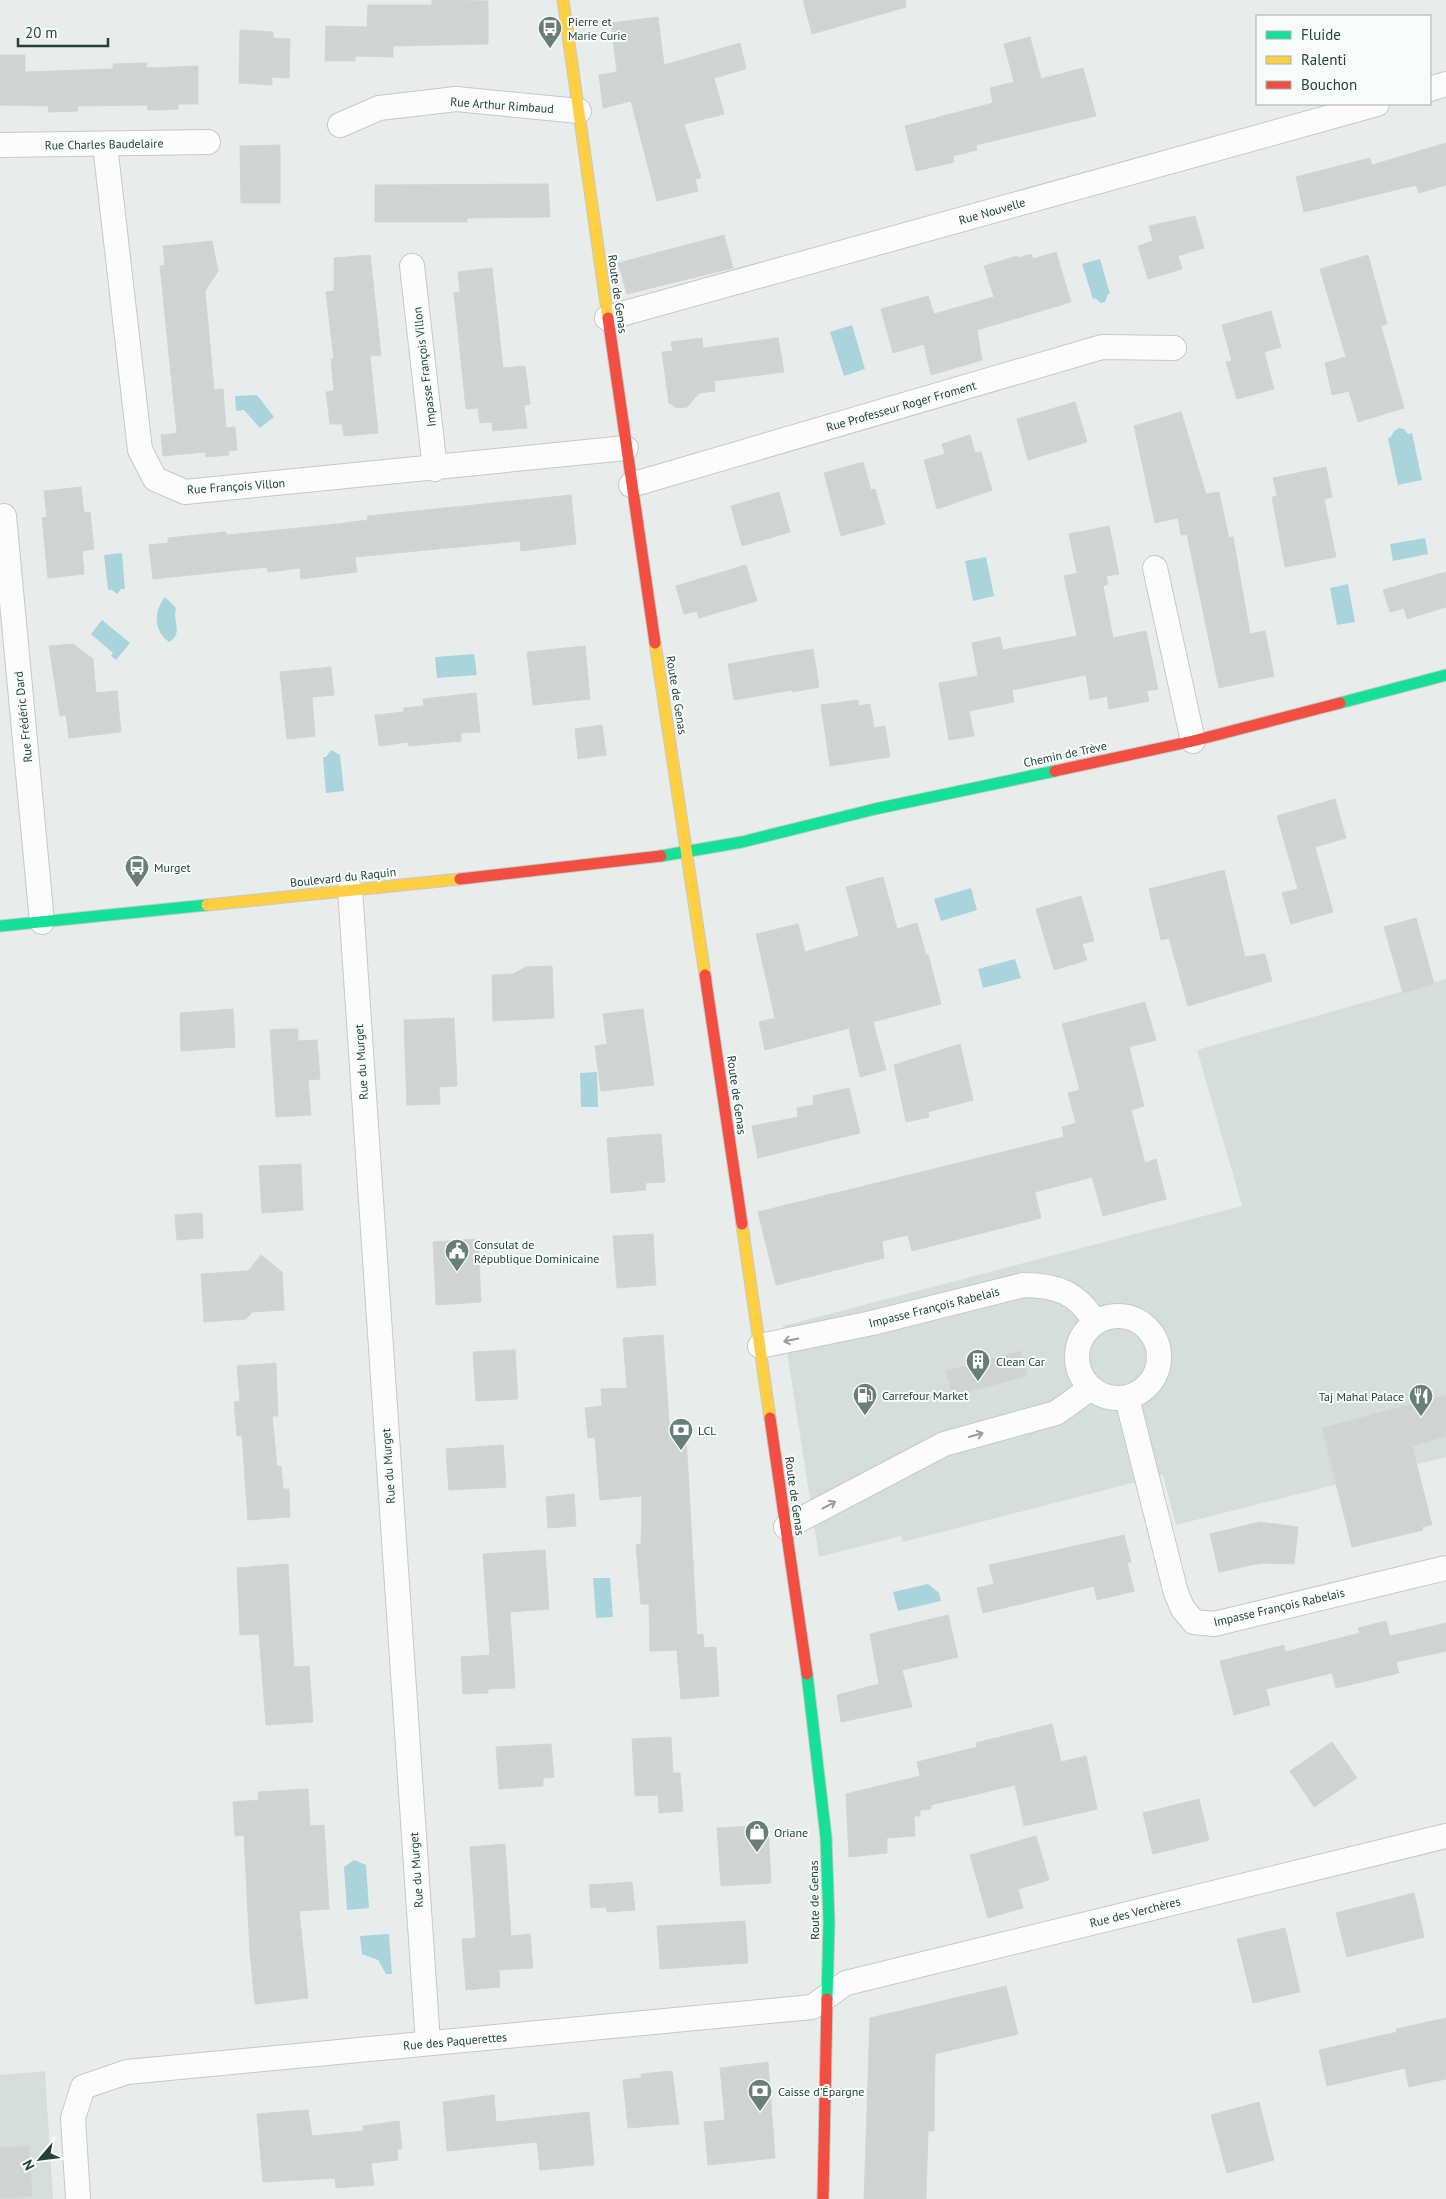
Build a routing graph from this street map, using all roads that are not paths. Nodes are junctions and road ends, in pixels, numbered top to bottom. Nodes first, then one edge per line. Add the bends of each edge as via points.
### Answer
1 (563, 0) edge
2 (1446, 84) edge
3 (1431, 89) edge
4 (1372, 105) edge
5 (579, 111) junction
6 (340, 125) dead end
7 (208, 142) dead end
8 (0, 145) edge
9 (105, 145) junction
10 (412, 266) dead end
11 (607, 318) junction
12 (1174, 348) dead end
13 (626, 448) junction
14 (436, 469) junction
15 (631, 485) junction
16 (0, 516) edge
17 (1155, 568) dead end
18 (1446, 674) edge
19 (1193, 741) junction
20 (687, 852) junction
21 (350, 889) junction
22 (42, 922) junction
23 (0, 926) edge
24 (1095, 1322) junction
25 (760, 1346) junction
26 (1091, 1388) junction
27 (1127, 1398) junction
28 (786, 1527) junction
29 (1446, 1568) edge
30 (1446, 1836) edge
31 (827, 1996) junction
32 (428, 2043) junction
33 (78, 2199) edge
34 (822, 2199) edge

1 - 5 street, Route de Genas
2 - 3 street
4 - 11 street, Rue Nouvelle
5 - 6 street, Rue Arthur Rimbaud via 456,99 380,108
5 - 11 street, Route de Genas
7 - 9 street, Rue Charles Baudelaire
8 - 9 street, Rue Charles Baudelaire
9 - 14 street, Rue François Villon via 140,450 155,479 185,492
10 - 14 street, Impasse François Villon
11 - 13 street, Route de Genas
12 - 15 street, Rue Professeur Roger Froment via 1102,348
13 - 14 street, Rue François Villon
13 - 15 street, Route de Genas
15 - 20 street, Route de Genas
16 - 22 street, Rue Frédéric Dard via 4,516
17 - 19 street
18 - 19 street, Chemin de Trève
19 - 20 street, Chemin de Trève
20 - 21 street, Boulevard du Raquin via 634,861
20 - 25 street, Route de Genas
21 - 22 street, Boulevard du Raquin
21 - 32 street, Rue du Murget
22 - 23 street, Boulevard du Raquin
24 -> 25 street, Impasse François Rabelais via 1089,1312 1059,1289 1048,1285 1023,1285 872,1323
24 - 26 street via 1086,1330 1077,1350 1080,1373
24 - 27 street via 1120,1315 1132,1318 1144,1324 1158,1346 1160,1358 1150,1384
25 - 28 street, Route de Genas
26 - 27 street via 1104,1396
28 -> 26 street via 944,1444 1056,1413
27 - 29 street, Impasse François Rabelais via 1176,1593 1194,1622 1214,1624
28 - 31 street, Route de Genas via 826,1837
30 - 31 street, Rue des Verchères via 852,1981
31 - 32 street, Rue des Paquerettes via 812,2007
31 - 34 street, Route de Genas
32 - 33 street, Rue des Paquerettes via 127,2072 83,2087 73,2118

